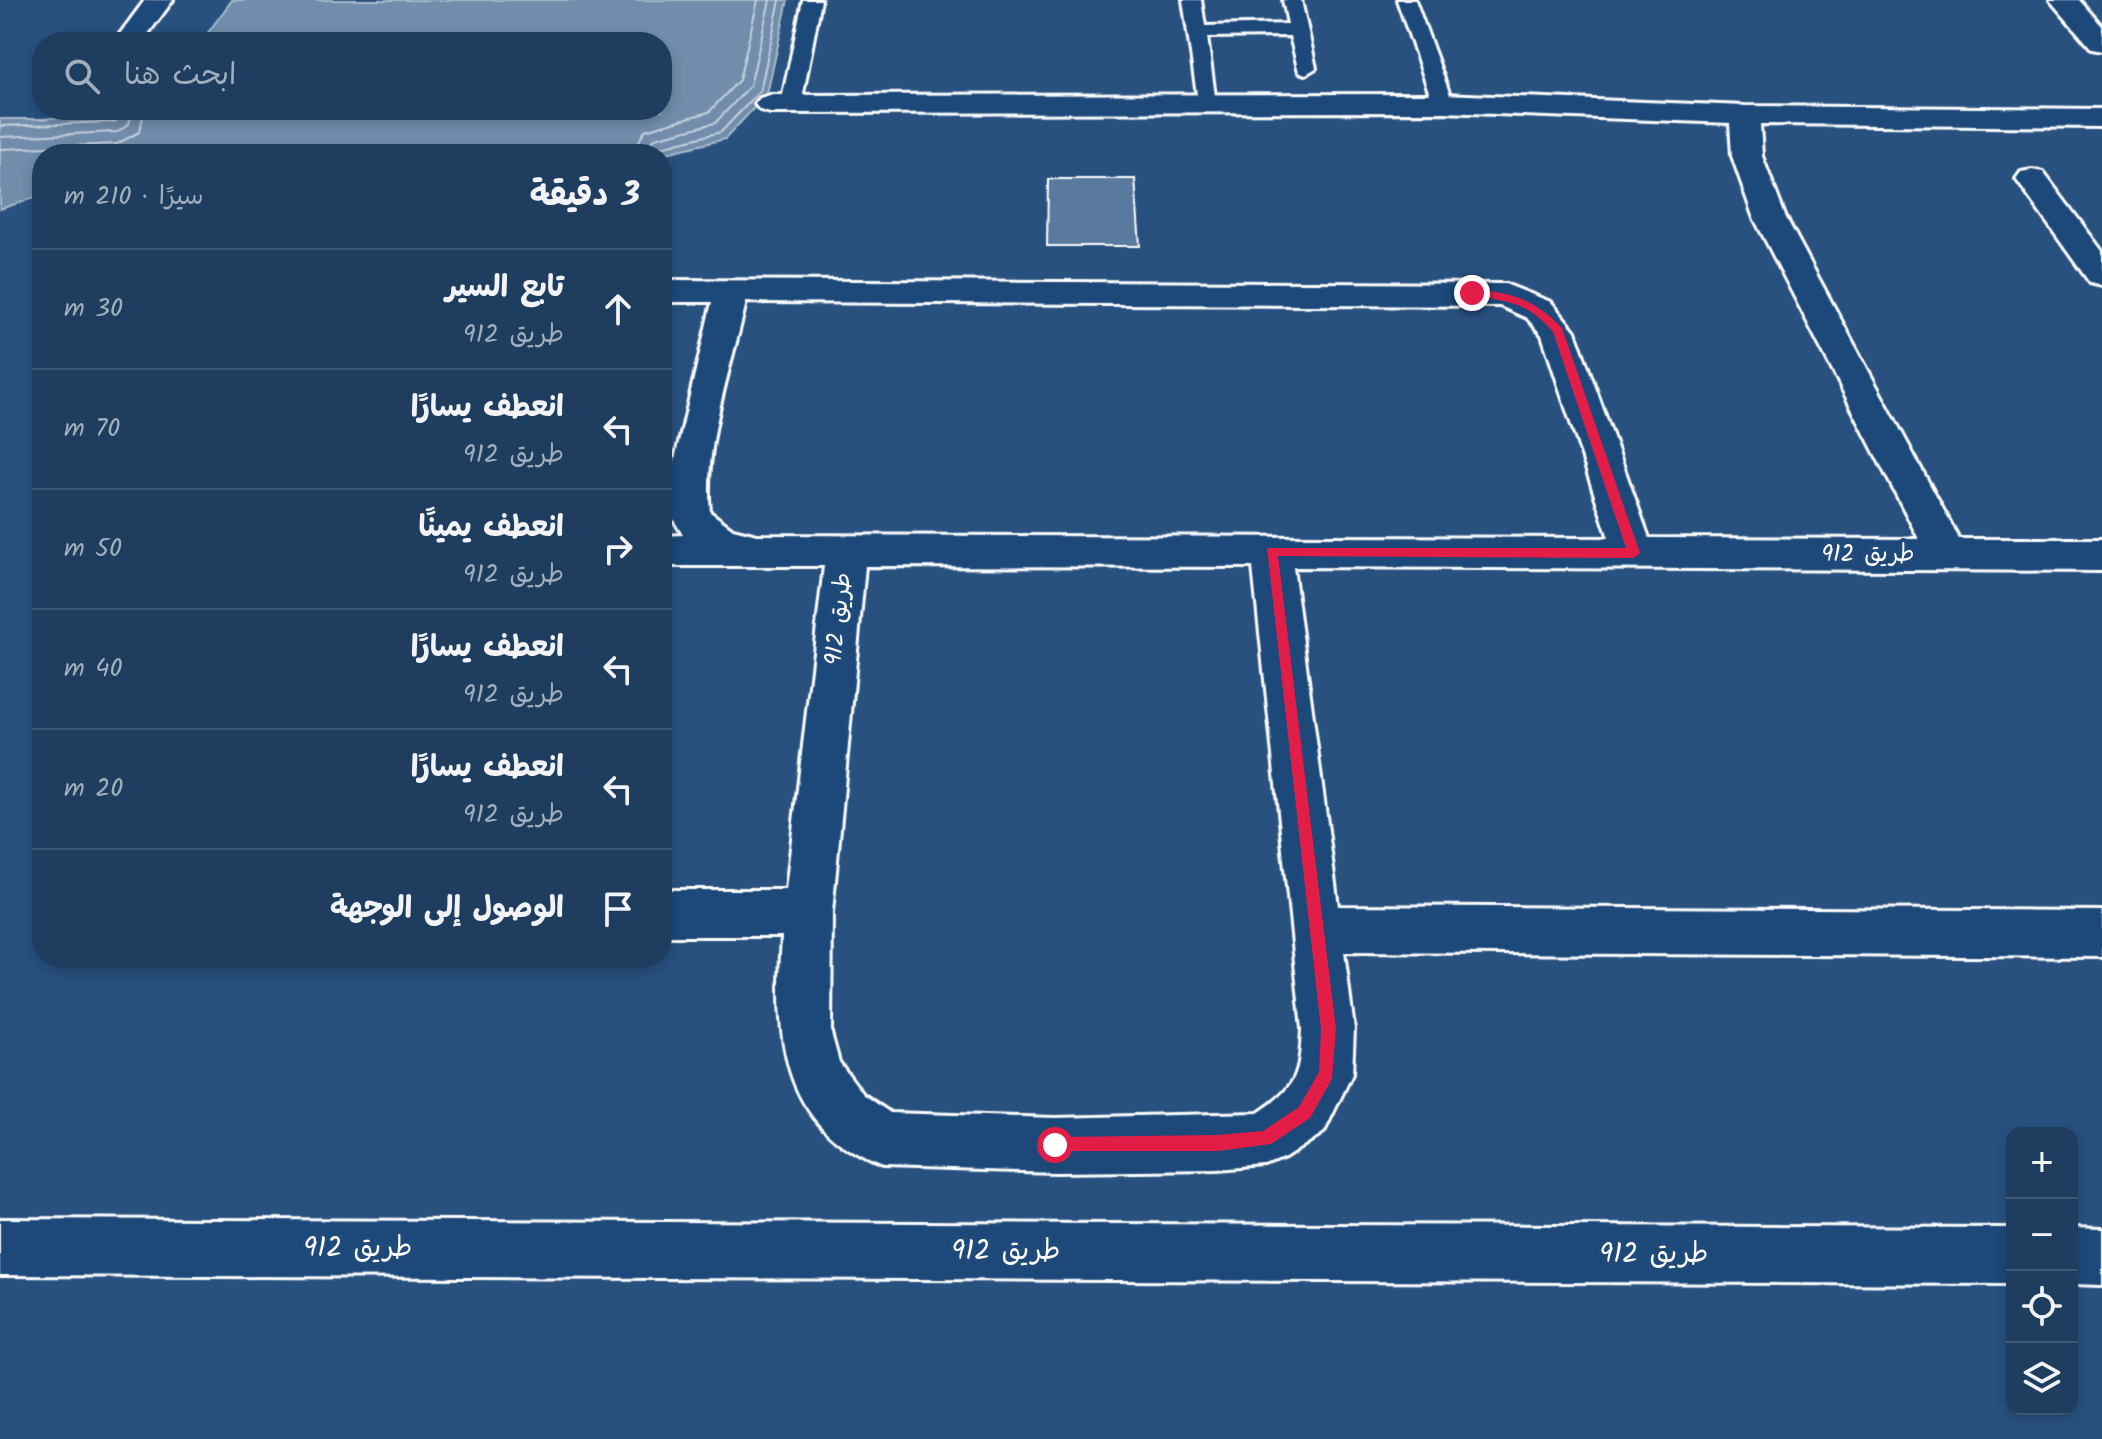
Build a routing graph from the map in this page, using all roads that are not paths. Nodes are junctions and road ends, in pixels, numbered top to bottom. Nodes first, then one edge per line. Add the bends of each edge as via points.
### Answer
1 (159, 0) edge
2 (812, 0) edge
3 (1192, 0) edge
4 (1292, 0) edge
5 (1406, 0) edge
6 (2064, 0) edge
7 (1296, 30) junction
8 (135, 32) edge
9 (1196, 32) junction
10 (2102, 43) edge
11 (1306, 68) dead end
12 (1443, 103) junction
13 (780, 104) joint
14 (1206, 104) junction
15 (1745, 115) junction
16 (2102, 118) edge
17 (2032, 179) dead end
18 (2102, 275) edge
19 (672, 291) edge
20 (732, 291) junction
21 (757, 550) junction
22 (846, 550) junction
23 (672, 551) edge
24 (1271, 552) junction
25 (1634, 553) junction
26 (1947, 554) junction
27 (2102, 555) edge
28 (672, 913) edge
29 (808, 913) junction
30 (1317, 929) junction
31 (2102, 934) edge
32 (0, 1247) edge
33 (2006, 1256) edge
34 (2078, 1256) edge
35 (2102, 1257) edge

1 - 8 street
2 - 13 lane
3 - 9 lane
4 - 7 lane
5 - 12 lane
6 - 10 street
7 - 9 lane
7 - 11 lane
9 - 14 lane
12 - 14 street
12 - 15 street
13 - 14 street
15 - 16 street
15 - 26 street via 1747,156 1769,216
17 - 18 street
19 - 20 street
20 - 21 street, طريق 912 via 688,482 690,515 714,539
20 - 25 street via 1505,295 1539,310 1558,331
21 - 22 street, طريق 912
21 - 23 street
22 - 24 street, طريق 912
22 - 29 street, طريق 912
24 - 25 street, طريق 912
24 - 30 street, طريق 912
25 - 26 street, طريق 912
26 - 27 street, طريق 912
28 - 29 street
29 - 30 street, طريق 912 via 805,1033 817,1075 844,1113 882,1140 1055,1145 1266,1139 1305,1113 1326,1074 1328,1029
30 - 31 street
32 - 33 street, طريق 912
34 - 35 street

